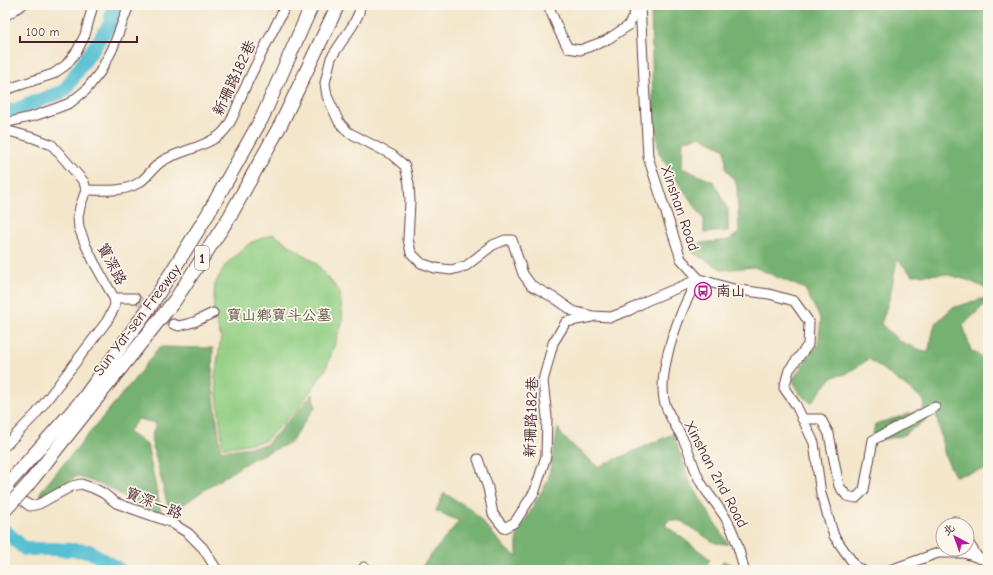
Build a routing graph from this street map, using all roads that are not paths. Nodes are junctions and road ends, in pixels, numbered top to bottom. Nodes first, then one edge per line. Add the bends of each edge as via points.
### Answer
1 (22, 5) edge
2 (93, 5) edge
3 (129, 5) edge
4 (286, 5) edge
5 (312, 5) edge
6 (338, 5) edge
7 (360, 5) edge
8 (548, 5) edge
9 (637, 5) edge
10 (640, 5) edge
11 (5, 16) edge
12 (5, 90) edge
13 (5, 123) edge
14 (5, 130) edge
15 (86, 190) junction
16 (699, 279) junction
17 (114, 298) junction
18 (135, 298) tunnel mouth
19 (213, 313) dead end
20 (593, 316) junction
21 (172, 324) tunnel mouth
22 (935, 407) dead end
23 (802, 419) junction
24 (5, 446) edge
25 (478, 459) dead end
26 (5, 487) edge
27 (5, 510) edge
28 (975, 553) edge
29 (978, 558) junction
30 (988, 561) edge
31 (217, 570) edge
32 (744, 570) edge
33 (862, 570) edge
34 (890, 570) edge

1 - 11 street
2 - 12 street via 82,41 66,65 53,74
3 - 13 street via 112,50 86,90 70,103
4 - 15 street, 新珊路182巷 via 228,126 220,135 206,144 162,161 140,182 130,187 116,191
5 - 26 highway, Sun Yat-sen Freeway / 1 via 262,118 208,214 151,304 84,398
6 - 27 highway, Sun Yat-sen Freeway / 1, bridge via 281,124 230,216 175,300
7 - 20 street, 新珊路182巷 via 353,25 331,58 325,83 327,96 339,122 348,132 392,155 405,166 409,184 408,239 411,253 421,263 451,270 466,266 493,245 512,240 523,274 531,285 573,311
8 - 9 street via 568,48 580,50 605,41 628,26
10 - 16 street, Xinshan Road via 648,157 681,259
14 - 15 street via 52,145 84,182
15 - 17 street, 寶深路 via 78,217 79,228
16 - 20 street, 新珊路182巷 via 612,317
16 - 23 street via 794,302 809,322 808,345 789,370 784,388
16 - 32 street, Xinshan 2nd Road via 682,309 665,365 665,401 700,480 722,511
17 - 18 street
17 - 24 street, 寶深路 via 113,310 84,351 36,414
19 - 21 street via 194,322 179,326
20 - 25 street, 新珊路182巷 via 566,322 553,343 543,381 547,417 546,456 535,491 515,522 504,528 493,514 488,488
22 - 23 street via 873,440 864,490 856,498 847,496 839,486 829,434 821,419
23 - 33 street via 814,443 821,494 834,536 856,567
26 - 31 street, 寶深一路 via 30,506 39,504 72,486 84,485 98,490 116,503 170,522 188,532 203,548
28 - 29 street
29 - 30 street
29 - 34 street via 964,553 938,553

